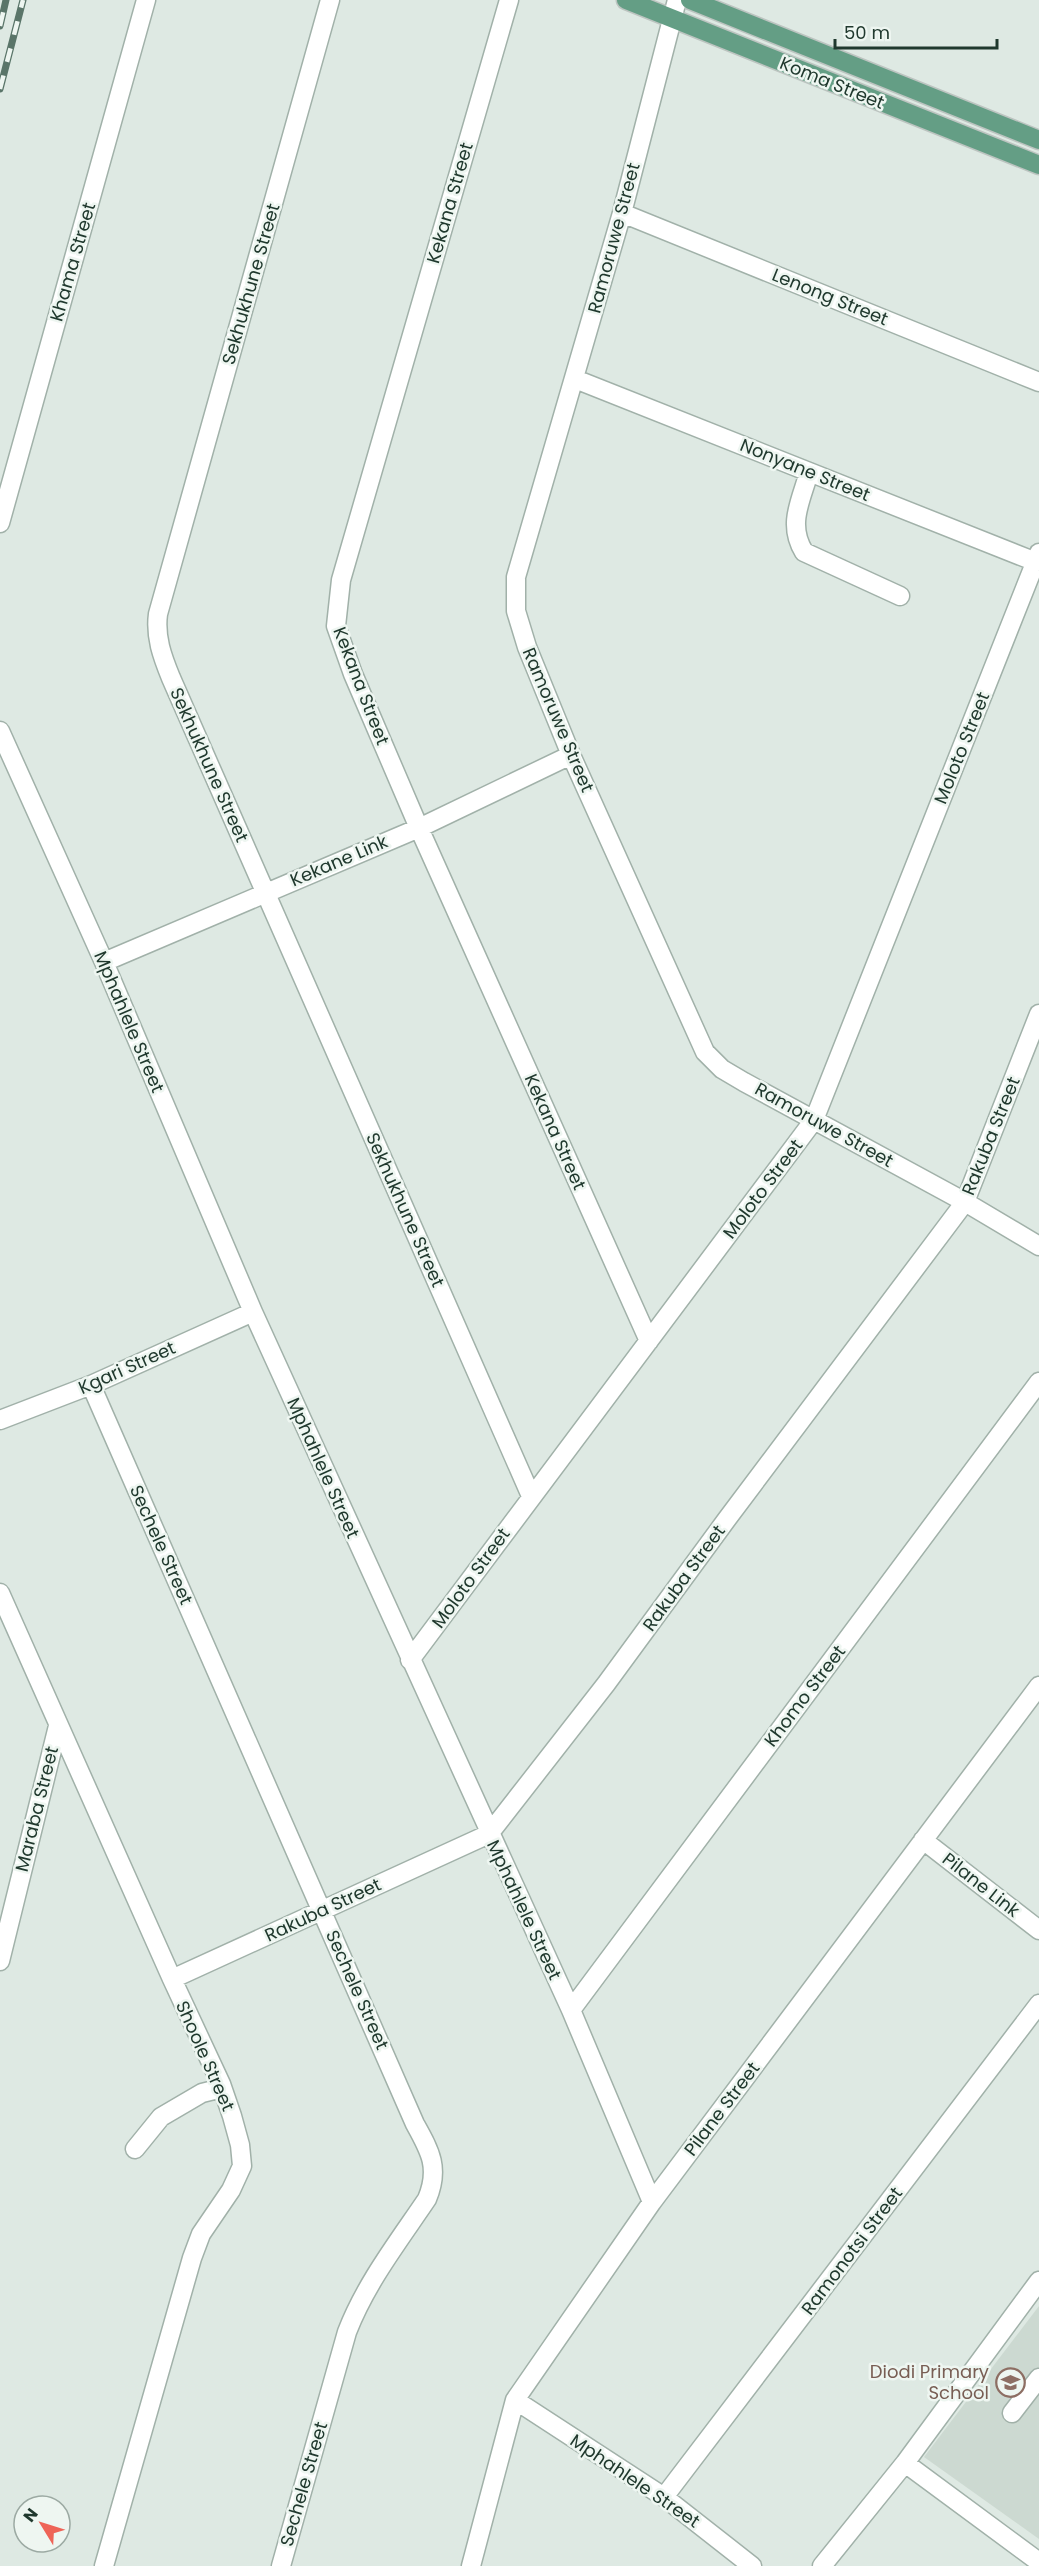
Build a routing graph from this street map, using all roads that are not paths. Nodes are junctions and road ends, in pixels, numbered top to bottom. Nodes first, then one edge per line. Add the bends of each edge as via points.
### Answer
1 (146, 0) edge
2 (330, 0) edge
3 (509, 0) edge
4 (626, 0) edge
5 (677, 0) edge
6 (690, 0) edge
7 (672, 20) junction
8 (1039, 140) edge
9 (1039, 165) edge
10 (622, 213) junction
11 (575, 379) junction
12 (1039, 382) edge
13 (810, 472) junction
14 (0, 524) edge
15 (1037, 557) edge
16 (900, 596) dead end
17 (0, 731) edge
18 (571, 755) junction
19 (419, 828) junction
20 (265, 892) junction
21 (104, 962) junction
22 (1039, 1014) edge
23 (814, 1120) junction
24 (965, 1202) junction
25 (1039, 1246) edge
26 (253, 1312) junction
27 (649, 1341) junction
28 (1039, 1382) edge
29 (91, 1385) junction
30 (0, 1420) edge
31 (531, 1496) junction
32 (0, 1593) edge
33 (410, 1660) junction
34 (1039, 1686) edge
35 (58, 1726) junction
36 (489, 1834) junction
37 (923, 1840) junction
38 (321, 1910) junction
39 (1039, 1930) edge
40 (0, 1961) edge
41 (172, 1979) junction
42 (1039, 2004) edge
43 (571, 2010) junction
44 (222, 2088) junction
45 (135, 2149) dead end
46 (652, 2202) junction
47 (1039, 2281) edge
48 (1039, 2378) edge
49 (515, 2400) junction
50 (1012, 2413) dead end
51 (904, 2463) junction
52 (664, 2497) junction
53 (1039, 2562) edge
54 (105, 2566) edge
55 (281, 2566) edge
56 (471, 2566) edge
57 (752, 2566) edge
58 (822, 2566) edge

1 - 14 street, Khama Street
2 - 20 street, Sekhukhune Street via 156,627 161,655
3 - 19 street, Kekana Street via 341,580 336,609 340,643
4 - 7 main road, Koma Street
5 - 7 street, Ramoruwe Street
6 - 8 main road, Koma Street
7 - 9 main road, Koma Street
7 - 10 street, Ramoruwe Street
10 - 11 street, Ramoruwe Street
10 - 12 street, Lenong Street
11 - 13 street, Nonyane Street
11 - 18 street, Ramoruwe Street via 525,544 514,594 526,647
13 - 15 street, Nonyane Street
13 - 16 street via 795,525 796,538 804,552
15 - 23 street, Moloto Street
17 - 21 street, Mphahlele Street
18 - 19 street, Kekane Link
18 - 23 street, Ramoruwe Street via 705,1052 722,1069
19 - 20 street, Kekane Link
19 - 27 street, Kekana Street
20 - 21 street, Kekane Link
20 - 31 street, Sekhukhune Street
21 - 26 street, Mphahlele Street
22 - 24 street, Rakuba Street
23 - 24 street, Ramoruwe Street
23 - 27 street, Moloto Street
24 - 25 street, Ramoruwe Street
24 - 36 street, Rakuba Street via 606,1684
26 - 29 street, Kgari Street
26 - 33 street, Mphahlele Street
27 - 31 street, Moloto Street
28 - 43 street, Khomo Street
29 - 30 street, Kgari Street
29 - 38 street, Sechele Street
31 - 33 street, Moloto Street
32 - 35 street, Shoole Street
33 - 36 street, Mphahlele Street
34 - 37 street, Pilane Street
35 - 40 street, Maraba Street
35 - 41 street, Shoole Street
36 - 38 street, Rakuba Street
36 - 43 street, Mphahlele Street
37 - 39 street, Pilane Link
37 - 46 street, Pilane Street
38 - 41 street, Rakuba Street
38 - 55 street, Sechele Street via 429,2149 434,2183 355,2310
41 - 44 street, Shoole Street
42 - 52 street, Ramonotsi Street
43 - 46 street, Mphahlele Street
44 - 45 street via 202,2093 161,2116
44 - 54 street, Shoole Street via 240,2145 242,2166 201,2234 192,2258
46 - 49 street, Pilane Street
47 - 51 street
48 - 50 street
49 - 52 street, Mphahlele Street
49 - 56 street, Pilane Street
51 - 53 street
51 - 58 street
52 - 57 street, Mphahlele Street

